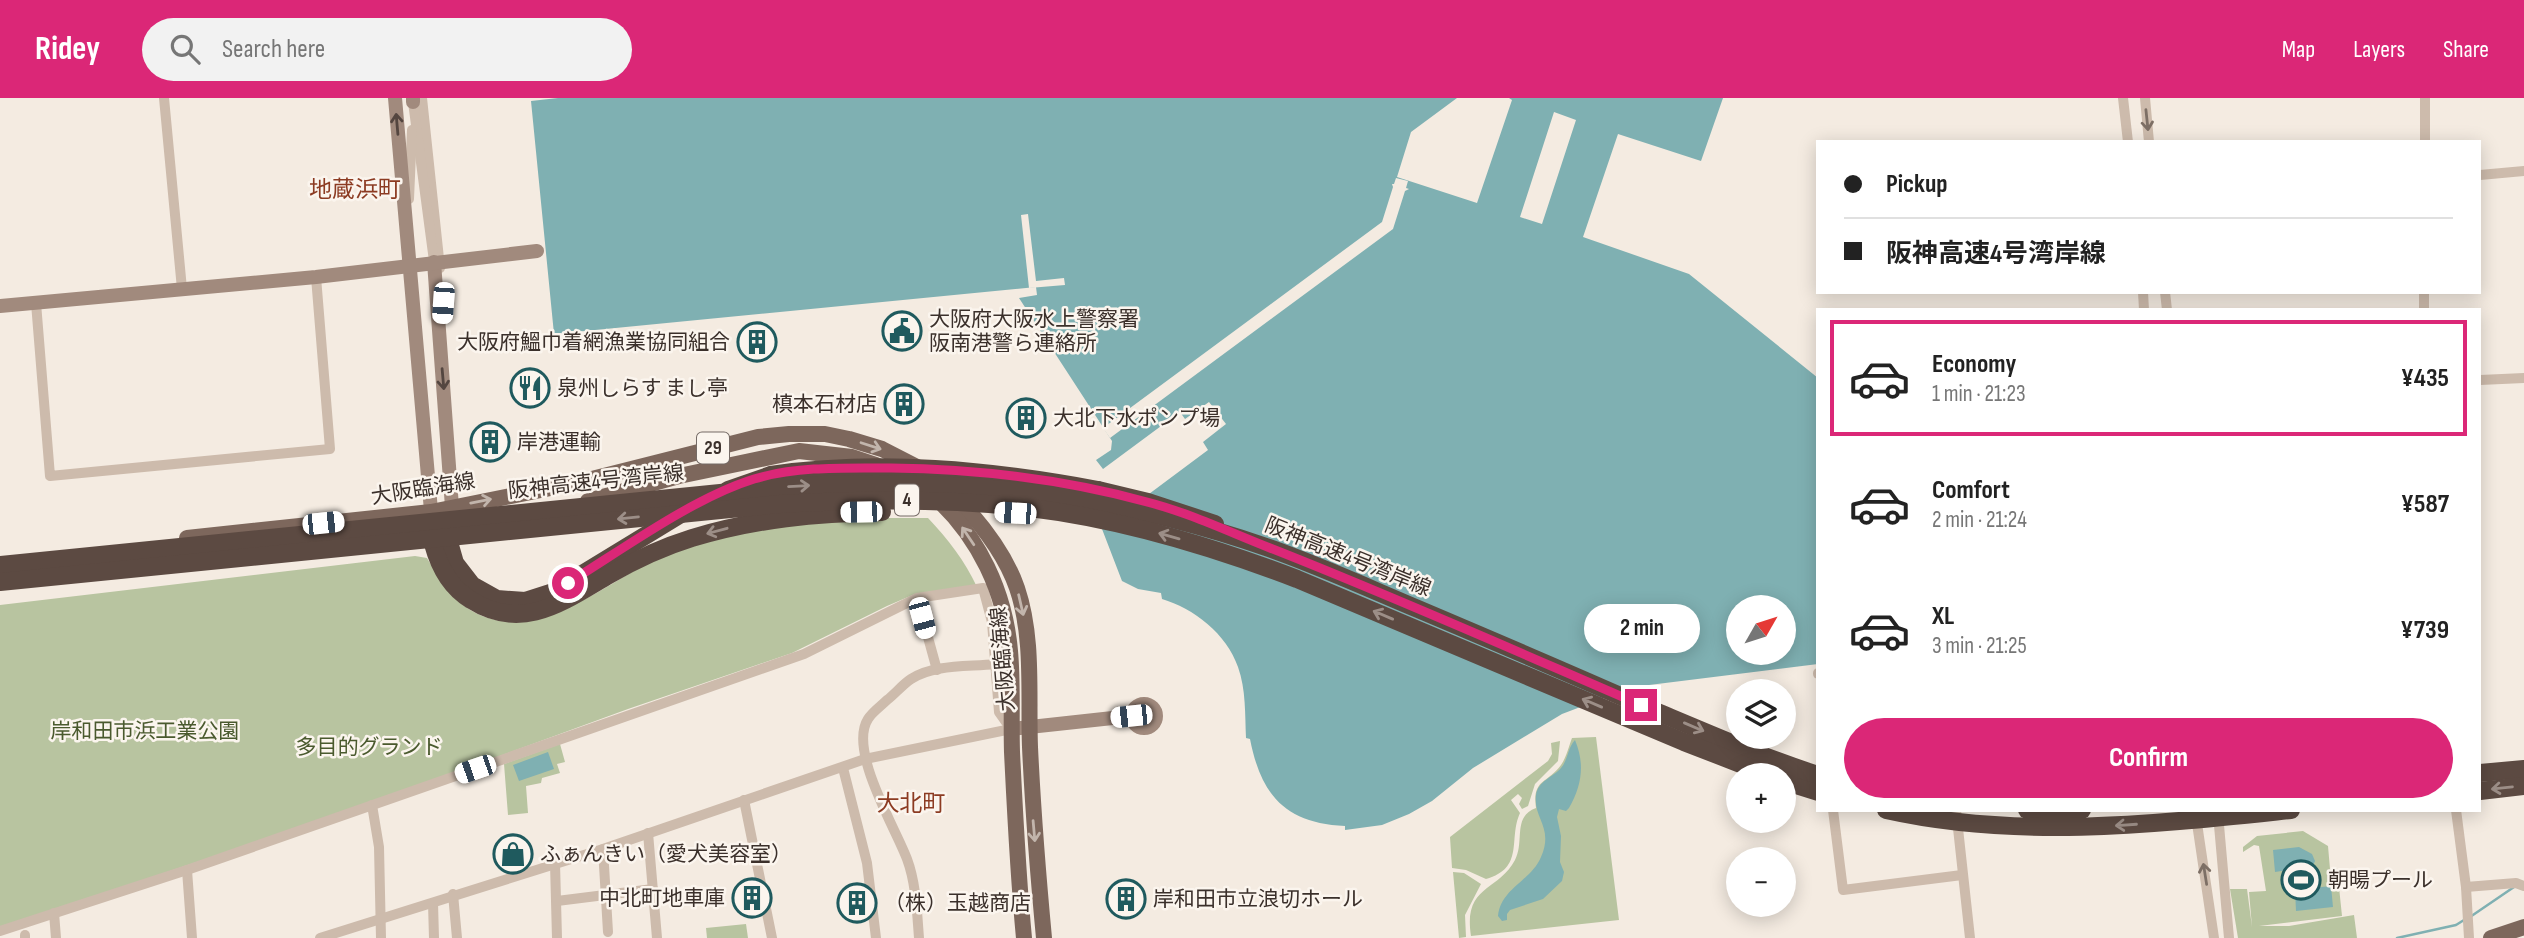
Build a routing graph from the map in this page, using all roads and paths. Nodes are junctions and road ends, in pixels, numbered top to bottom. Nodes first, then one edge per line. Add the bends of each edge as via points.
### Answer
1 (164, 98) edge
2 (395, 98) edge
3 (2123, 98) edge
4 (2145, 98) edge
5 (2425, 98) edge
6 (416, 99) edge
7 (2128, 140) edge
8 (2150, 140) edge
9 (2425, 140) edge
10 (2524, 171) edge
11 (2481, 174) edge
12 (408, 237) junction
13 (537, 251) dead end
14 (437, 262) junction
15 (410, 265) junction
16 (316, 277) junction
17 (182, 289) junction
18 (36, 303) junction
19 (0, 306) edge
20 (2524, 378) edge
21 (2481, 380) edge
22 (452, 507) junction
23 (431, 512) junction
24 (1098, 520) junction
25 (441, 543) junction
26 (1266, 547) junction
27 (0, 557) edge
28 (0, 565) edge
29 (0, 582) edge
30 (0, 590) edge
31 (918, 601) dead end
32 (995, 664) junction
33 (937, 670) junction
34 (1131, 716) dead end
35 (1030, 727) junction
36 (1011, 729) junction
37 (865, 759) junction
38 (1738, 763) edge
39 (843, 768) junction
40 (2524, 769) edge
41 (1816, 774) edge
42 (2481, 774) edge
43 (1796, 784) edge
44 (2524, 786) edge
45 (1816, 791) edge
46 (2481, 791) edge
47 (744, 800) junction
48 (372, 805) junction
49 (1833, 812) edge
50 (1897, 812) edge
51 (1956, 812) edge
52 (2195, 812) edge
53 (2218, 812) edge
54 (2270, 812) edge
55 (2456, 812) edge
56 (648, 833) junction
57 (603, 849) junction
58 (555, 863) junction
59 (187, 870) junction
60 (1962, 875) junction
61 (2524, 886) edge
62 (2466, 887) junction
63 (653, 889) junction
64 (453, 894) junction
65 (607, 895) junction
66 (557, 901) junction
67 (433, 903) junction
68 (54, 913) junction
69 (381, 920) junction
70 (2524, 927) edge
71 (0, 931) edge
72 (608, 932) dead end
73 (347, 934) edge
74 (56, 938) edge
75 (192, 938) edge
76 (321, 938) edge
77 (381, 938) edge
78 (434, 938) edge
79 (457, 938) edge
80 (557, 938) edge
81 (657, 938) edge
82 (772, 938) edge
83 (876, 938) edge
84 (919, 938) edge
85 (1024, 938) edge
86 (1044, 938) edge
87 (1970, 938) edge
88 (2214, 938) edge
89 (2229, 938) edge
90 (2469, 938) edge
91 (2491, 938) edge

1 - 17 street
12 -> 2 street
3 - 7 street
4 -> 8 street
5 - 9 street
6 - 12 street
6 - 14 street
10 - 11 street
12 - 15 street
13 - 14 street
14 - 15 street
14 -> 22 street
15 - 16 street
15 - 23 street
16 - 17 street
16 - 18 street via 330,449 50,476
17 - 18 street
18 - 19 street
20 - 21 street
22 - 23 main road, 大阪臨海線 / 29
22 - 25 street
22 -> 35 main road, 大阪臨海線 / 29 via 758,437 825,434 882,449 911,462 957,497 1004,559 1024,620
23 - 25 street
23 - 27 main road, 大阪臨海線 / 29
24 -> 25 highway, 4, bridge via 987,511 790,516 665,547 534,613 499,613 467,597 442,570
24 -> 29 highway, 阪神高速4号湾岸線 / 4, bridge via 944,500 818,501
38 -> 24 highway, 阪神高速4号湾岸線 / 4, bridge via 1297,579 1194,543
25 - 26 highway, 4, bridge via 472,585 498,599 526,601 553,592 736,485 771,475 906,468 1098,489 1198,517
25 - 30 main road, 大阪臨海線 / 29
36 -> 25 main road, 大阪臨海線 / 29 via 1007,627 987,564 946,506 918,481 852,457 800,451 778,454 679,476 486,534
28 -> 26 highway, 阪神高速4号湾岸線 / 4, bridge via 694,495 879,483 989,487 1086,500
26 -> 41 highway, 阪神高速4号湾岸線 / 4, bridge via 1742,748
31 - 33 street
32 - 33 street
32 - 36 street via 999,712
32 - 48 street via 992,622 983,588 917,597 804,654
33 - 37 street via 911,679 868,718 863,738
34 - 35 street
35 - 36 street
35 -> 86 main road, 大阪臨海線 / 29
36 - 37 street
36 - 85 main road, 大阪臨海線 / 29
37 - 39 street
37 - 84 street via 908,860
39 - 47 street
39 - 83 street via 867,863
40 - 42 highway
43 - 45 highway
44 -> 46 highway
47 - 56 street
47 - 82 street
48 - 59 street
48 - 69 street via 379,847
49 - 60 street via 1843,890
54 -> 50 highway, bridge via 2048,828 1952,822
51 - 60 street
88 -> 52 street
53 - 89 street
55 - 62 street
56 - 57 street
56 - 63 street
57 - 58 street
57 - 65 street
58 - 64 street
58 - 66 street
59 - 68 street
59 - 75 street
60 - 87 street
61 - 62 street
62 - 90 street
63 - 65 street
63 - 81 street
64 - 67 street
64 - 79 street
65 - 66 street
65 - 72 street
66 - 80 street
67 - 69 street
67 - 78 street
68 - 71 street
68 - 74 street
69 - 73 street
69 - 77 street
70 - 91 main road
73 - 76 street

